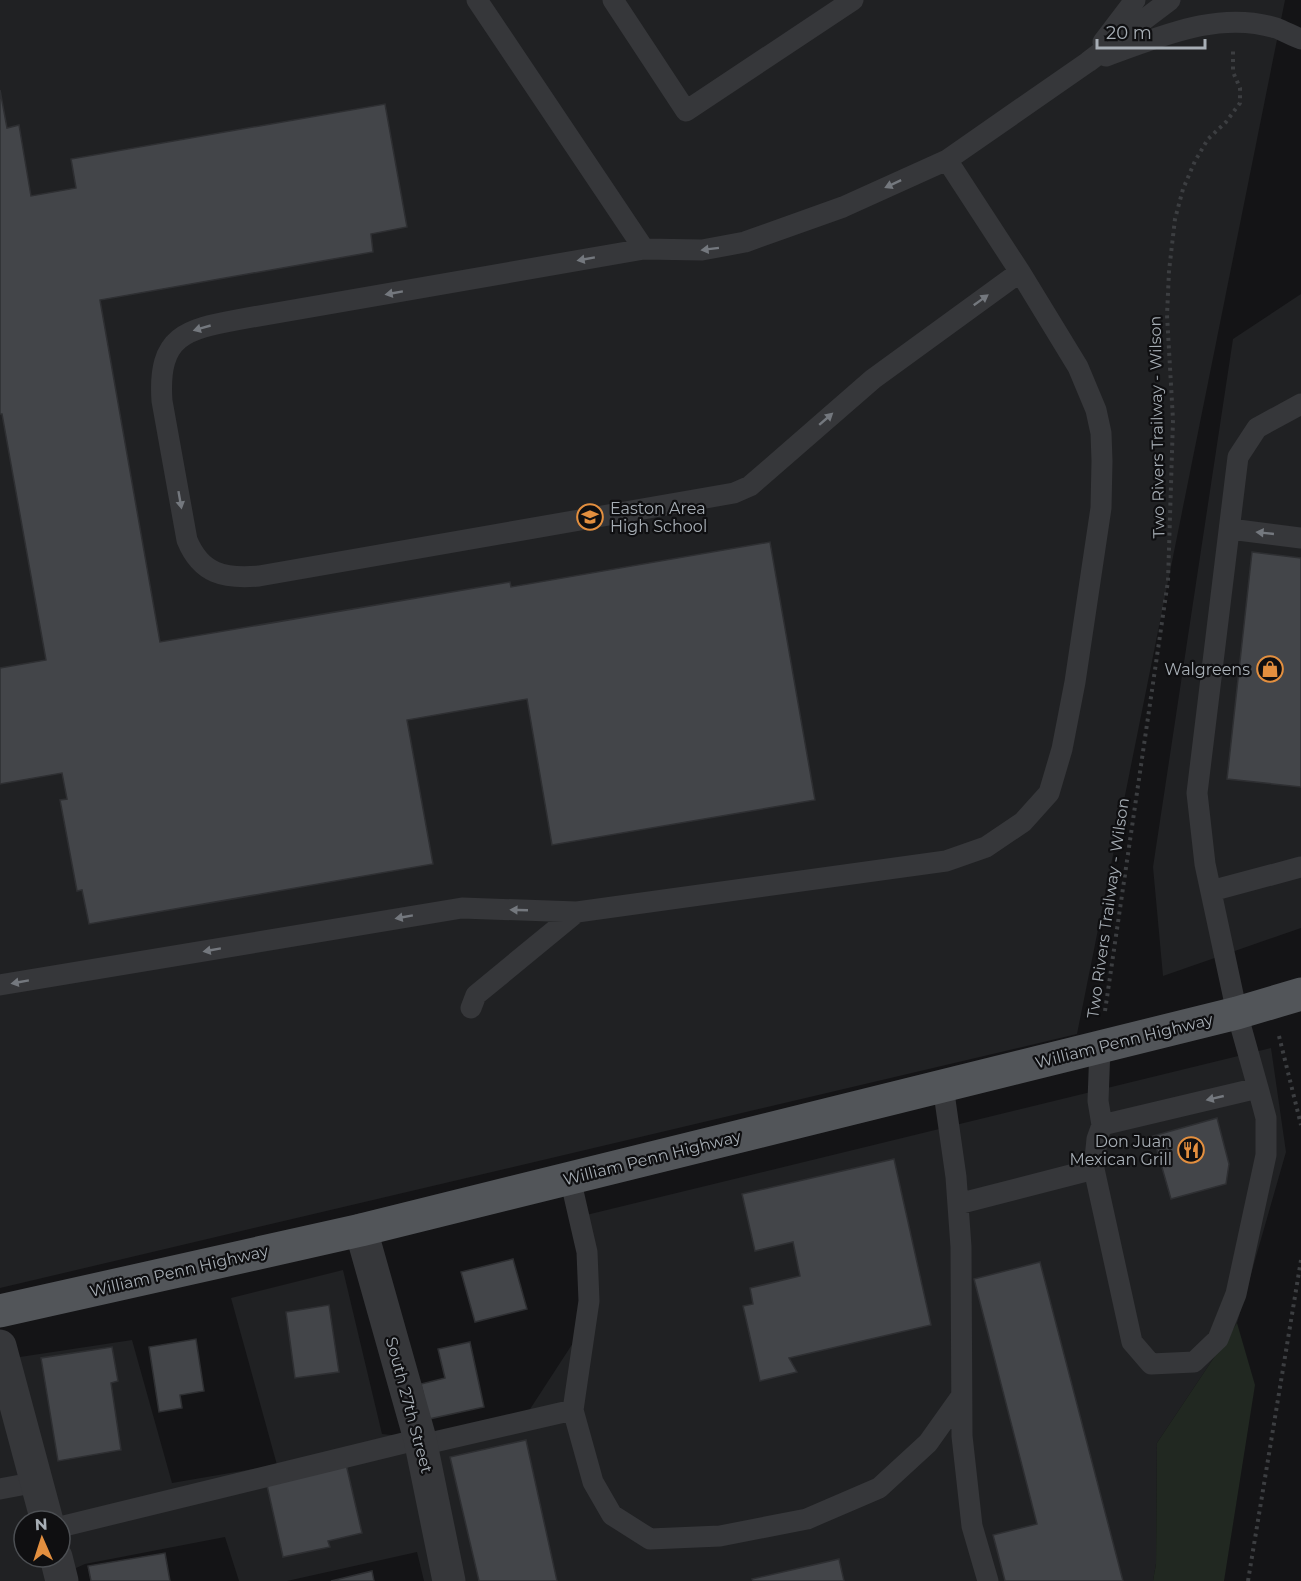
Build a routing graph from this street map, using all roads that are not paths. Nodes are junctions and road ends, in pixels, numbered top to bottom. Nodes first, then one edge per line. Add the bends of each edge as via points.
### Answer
1 (477, 0) edge
2 (613, 0) edge
3 (853, 0) edge
4 (1135, 0) edge
5 (1170, 0) edge
6 (1301, 39) edge
7 (1089, 62) junction
8 (947, 160) junction
9 (644, 249) junction
10 (1020, 272) junction
11 (1301, 404) edge
12 (1230, 529) junction
13 (1301, 537) edge
14 (1301, 867) edge
15 (1210, 891) junction
16 (577, 912) junction
17 (0, 985) edge
18 (1286, 998) edge
19 (471, 1008) dead end
20 (1237, 1013) junction
21 (1100, 1047) junction
22 (943, 1086) junction
23 (1258, 1088) junction
24 (1102, 1125) junction
25 (1094, 1169) junction
26 (570, 1178) junction
27 (958, 1204) junction
28 (361, 1230) junction
29 (0, 1311) edge
30 (0, 1346) edge
31 (960, 1398) junction
32 (573, 1410) junction
33 (421, 1442) junction
34 (37, 1482) junction
35 (0, 1490) edge
36 (44, 1509) edge
37 (72, 1524) edge
38 (449, 1581) edge
39 (988, 1581) edge

1 - 9 lane
2 - 3 lane via 686,111
4 - 7 lane
5 - 7 lane
6 - 7 lane via 1275,28 1209,23
7 - 8 lane
8 -> 9 lane via 843,207 745,242 702,250
8 - 10 lane
9 -> 10 lane via 247,318 188,332 173,343 160,380 187,540 193,554 204,567 220,574 238,578 258,576 734,493 750,486 873,379
10 - 16 lane via 1078,367 1096,410 1102,442 1101,508 1082,635 1062,749 1049,793 1023,822 986,847 946,861
11 - 12 lane via 1257,428 1238,457
13 -> 12 lane
12 - 15 lane via 1197,793
14 - 15 lane
15 - 20 lane
16 -> 17 lane via 462,908
16 - 19 lane via 476,995
18 - 20 main road, William Penn Highway
20 - 21 main road, William Penn Highway
20 - 23 lane
21 - 22 main road, William Penn Highway
21 - 24 lane via 1098,1101
22 - 26 main road, William Penn Highway
22 - 27 lane
23 -> 24 lane
23 - 25 lane via 1266,1118 1266,1155 1238,1283 1218,1339 1194,1362 1151,1364 1132,1341
24 - 25 lane
25 - 27 lane
26 - 28 main road, William Penn Highway
26 - 32 lane via 587,1252 589,1301
27 - 31 lane
28 - 29 main road, William Penn Highway
28 - 33 street, South 27th Street
30 - 34 street
31 - 32 lane via 928,1443 879,1488 807,1519 720,1536 650,1539 612,1515 593,1482
31 - 39 lane via 972,1526
32 - 33 lane
33 - 37 lane
33 - 38 street, South 27th Street
34 - 35 lane
34 - 36 street

